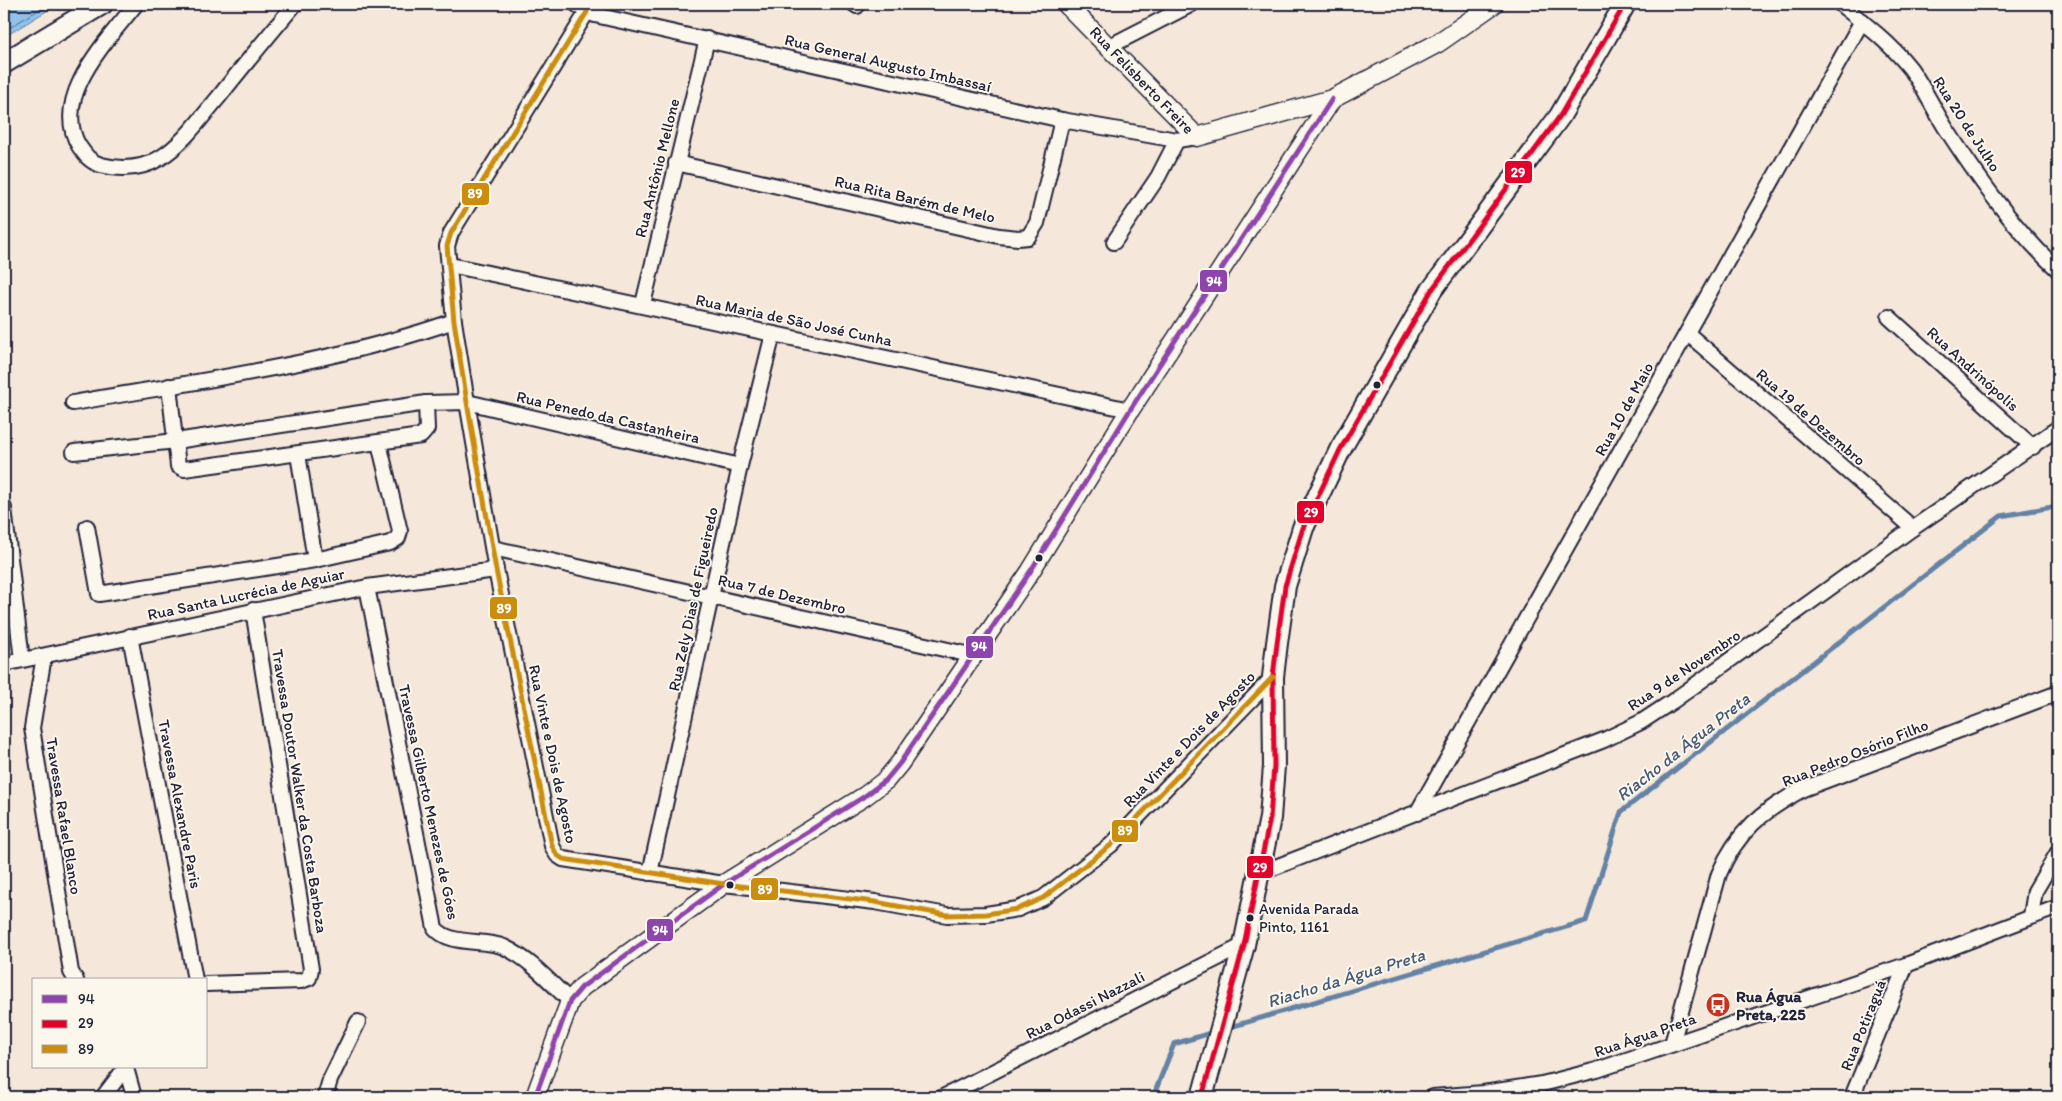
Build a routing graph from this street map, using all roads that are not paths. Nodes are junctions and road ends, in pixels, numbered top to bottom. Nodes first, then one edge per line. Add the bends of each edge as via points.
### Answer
1 (102, 4) edge
2 (136, 4) edge
3 (295, 4) edge
4 (1066, 4) edge
5 (1192, 4) edge
6 (1494, 4) edge
7 (1625, 4) edge
8 (1840, 4) edge
9 (582, 8) edge
10 (1862, 22) junction
11 (707, 40) junction
12 (1110, 46) junction
13 (4, 63) edge
14 (1332, 98) junction
15 (1062, 120) junction
16 (1196, 137) junction
17 (1178, 140) junction
18 (676, 163) junction
19 (1114, 242) dead end
20 (450, 265) junction
21 (2058, 270) edge
22 (643, 304) junction
23 (1889, 317) dead end
24 (454, 322) junction
25 (1687, 333) junction
26 (773, 334) junction
27 (169, 386) junction
28 (467, 402) junction
29 (73, 403) dead end
30 (426, 403) junction
31 (1130, 410) junction
32 (2058, 428) edge
33 (176, 441) junction
34 (379, 443) junction
35 (2033, 447) junction
36 (74, 452) dead end
37 (298, 454) junction
38 (740, 466) junction
39 (4, 508) edge
40 (87, 527) dead end
41 (1913, 528) junction
42 (493, 548) junction
43 (315, 560) junction
44 (496, 570) junction
45 (367, 587) junction
46 (712, 596) junction
47 (253, 610) junction
48 (130, 636) junction
49 (44, 656) junction
50 (974, 656) junction
51 (22, 660) junction
52 (4, 664) edge
53 (1273, 677) junction
54 (2058, 694) edge
55 (1417, 814) junction
56 (2058, 852) edge
57 (650, 873) junction
58 (1260, 873) junction
59 (724, 884) junction
60 (2058, 907) edge
61 (2031, 916) junction
62 (1244, 945) junction
63 (1906, 965) junction
64 (75, 978) edge
65 (195, 978) edge
66 (208, 984) edge
67 (570, 1001) junction
68 (358, 1022) dead end
69 (1672, 1044) junction
70 (125, 1068) edge
71 (126, 1068) edge
72 (1484, 1095) edge
73 (103, 1097) edge
74 (134, 1097) edge
75 (325, 1097) edge
76 (535, 1097) edge
77 (943, 1097) edge
78 (1202, 1097) edge
79 (1434, 1097) edge
80 (1852, 1097) edge

1 - 13 main road
2 - 3 street via 86,69 70,115 70,125 86,156 95,163 110,167 144,166 161,158 186,136
4 - 12 street, Rua Felisberto Freire
5 - 12 street
6 - 14 street, Rua Felisberto Freire via 1438,44
7 - 53 main road via 1560,116 1431,291 1340,450 1303,528 1285,586
8 - 10 street, Rua 20 de Julho
9 - 11 street, Rua General Augusto Imbassaí
9 - 20 street, Rua Vinte e Dois de Agosto via 451,233 447,246
10 - 21 street, Rua 20 de Julho via 1910,69 1990,192 2034,247
10 - 25 street, Rua 10 de Maio
11 - 15 street, Rua General Augusto Imbassaí
11 - 18 street, Rua Antônio Mellone
12 - 16 street, Rua Felisberto Freire
14 - 16 street, Rua Felisberto Freire
14 - 31 street
15 - 17 street, Rua General Augusto Imbassaí
15 - 18 street, Rua Rita Barém de Melo via 1037,223 1028,236 1018,238
16 - 17 street, Rua General Augusto Imbassaí
17 - 19 street via 1158,177
18 - 22 street, Rua Antônio Mellone
20 - 22 street, Rua Maria de São José Cunha
20 - 24 street, Rua Vinte e Dois de Agosto
22 - 26 street, Rua Maria de São José Cunha
23 - 35 street, Rua Andrinópolis
24 - 27 street via 406,338
24 - 28 street, Rua Vinte e Dois de Agosto
25 - 41 street, Rua 19 de Dezembro
25 - 55 street, Rua 10 de Maio
26 - 31 street, Rua Maria de São José Cunha
26 - 38 street, Rua Zely Dias de Figueiredo
27 - 29 street
27 - 33 street
28 - 30 street, Rua Penedo da Castanheira
28 - 38 street, Rua Penedo da Castanheira
28 - 42 street, Rua Vinte e Dois de Agosto
30 - 33 street, Rua Penedo da Castanheira
30 - 34 street via 425,434
31 - 50 street
32 - 35 street, Rua 9 de Novembro
33 - 36 street, Rua Penedo da Castanheira
33 - 37 street via 178,466 184,469
34 - 37 street
34 - 43 street via 400,531 398,538 390,543
35 - 41 street, Rua 9 de Novembro
37 - 43 street
38 - 46 street, Rua Zely Dias de Figueiredo
39 - 51 street
40 - 43 street via 99,594
41 - 55 street, Rua 9 de Novembro via 1641,722 1604,740
42 - 44 street, Rua Vinte e Dois de Agosto
42 - 46 street, Rua 7 de Dezembro
44 - 45 street, Rua Santa Lucrécia de Aguiar
44 - 57 street, Rua Vinte e Dois de Agosto via 552,846 563,859
45 - 47 street, Rua Santa Lucrécia de Aguiar
45 - 67 street, Travessa Gilberto Menezes de Góes via 435,928 447,937 489,943 517,954
46 - 50 street, Rua 7 de Dezembro
46 - 57 street, Rua Zely Dias de Figueiredo
47 - 48 street, Rua Santa Lucrécia de Aguiar
47 - 66 street, Travessa Doutor Walker da Costa Barboza via 311,969 309,978 301,981
48 - 49 street, Rua Santa Lucrécia de Aguiar
48 - 65 street, Travessa Alexandre Paris
49 - 51 street, Rua Santa Lucrécia de Aguiar
49 - 64 street, Travessa Rafael Blanco via 32,728 71,972
50 - 59 street via 886,780
51 - 52 street, Rua Santa Lucrécia de Aguiar
53 - 58 main road via 1274,766 1270,818
53 - 59 street, Rua Vinte e Dois de Agosto via 1111,845 1044,898 1018,909 947,915 875,902
54 - 69 street, Rua Pedro Osório Filho via 1804,789 1770,808 1750,824 1729,850 1719,874
55 - 58 street, Rua 9 de Novembro
56 - 61 street via 2035,891
57 - 59 street, Rua Vinte e Dois de Agosto
58 - 62 main road
59 - 67 street via 582,987
60 - 61 street, Rua Água Preta
61 - 63 street, Rua Água Preta
62 - 77 street, Rua Odassi Nazzali
62 - 78 main road
63 - 69 street, Rua Água Preta
63 - 80 street, Rua Potiraguá
67 - 76 street
68 - 75 street
69 - 72 street, Rua Água Preta via 1588,1072
70 - 73 street
71 - 74 street
72 - 79 street, Rua Água Preta

